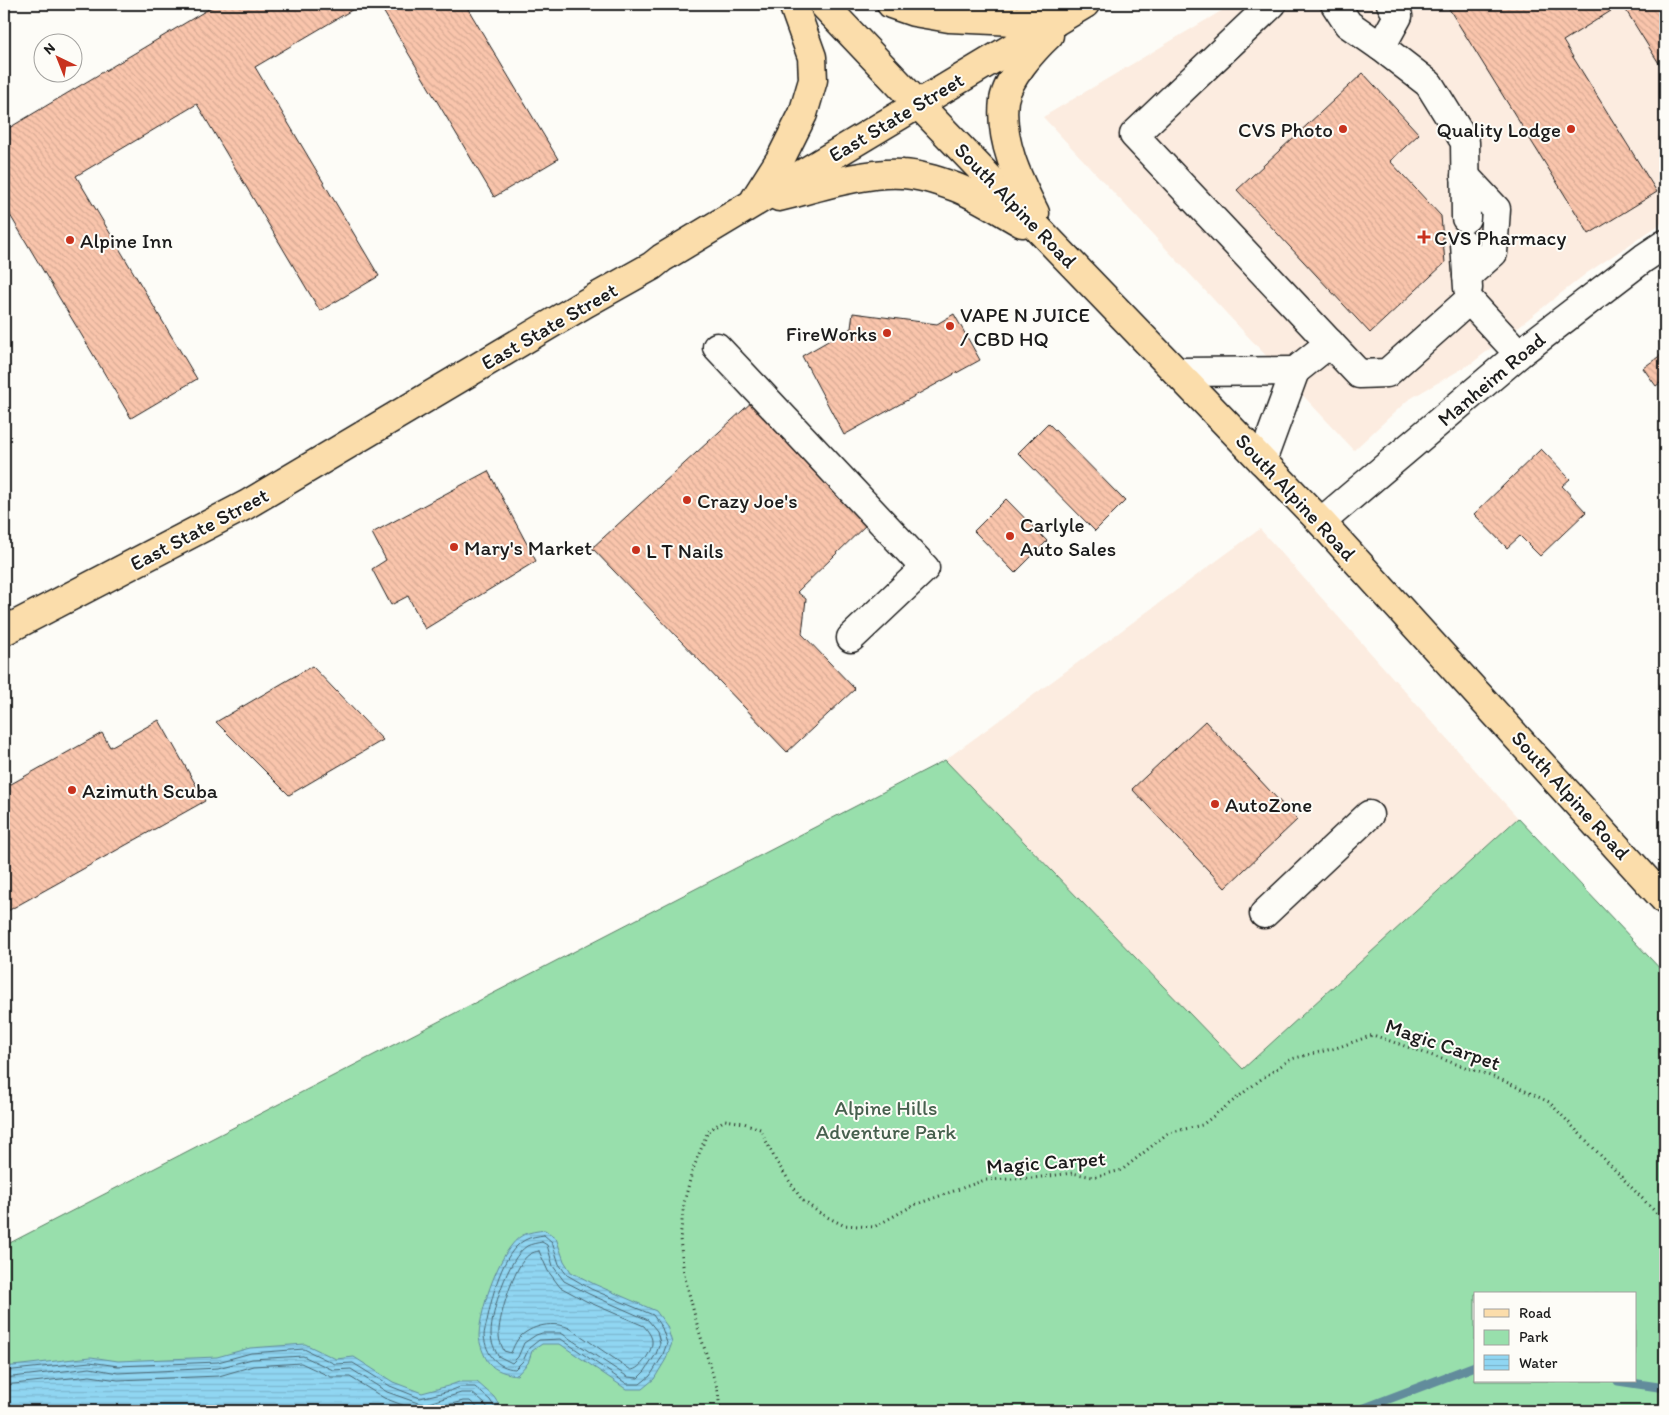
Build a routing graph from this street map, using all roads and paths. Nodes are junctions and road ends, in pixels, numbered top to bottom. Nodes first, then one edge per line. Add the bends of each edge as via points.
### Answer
1 (794, 4) edge
2 (823, 4) edge
3 (892, 4) edge
4 (1272, 4) edge
5 (1335, 4) edge
6 (1391, 4) edge
7 (1082, 6) edge
8 (1381, 47) junction
9 (918, 104) junction
10 (1465, 176) junction
11 (751, 204) junction
12 (1047, 237) junction
13 (1665, 244) edge
14 (1468, 288) junction
15 (1330, 344) junction
16 (717, 347) dead end
17 (1519, 354) junction
18 (1295, 371) junction
19 (1177, 372) junction
20 (1262, 461) junction
21 (1321, 522) junction
22 (4, 631) edge
23 (851, 638) dead end
24 (1369, 815) dead end
25 (1665, 900) edge
26 (1264, 914) dead end
27 (1665, 1222) edge
28 (720, 1411) edge

1 - 11 main road via 812,57 813,80 803,114 781,158
2 - 9 main road, South Alpine Road
3 - 7 main road via 914,12 949,18 1015,21
4 - 15 street via 1134,135
5 - 8 street via 1348,24
6 - 8 street via 1398,16
7 - 9 main road, East State Street
7 - 12 main road via 1042,41 1014,75 1004,99 1009,152 1019,181
8 - 10 street via 1429,84 1465,142
9 - 11 main road, East State Street
9 - 12 main road, South Alpine Road
10 - 14 street
10 - 14 street via 1496,209 1493,253
11 - 12 main road via 862,177 904,174 956,187
11 - 22 main road, East State Street via 652,266 239,509
12 - 19 main road, South Alpine Road
13 - 17 street, Manheim Road
14 - 15 street via 1387,373 1359,374
14 - 17 street
15 - 18 street
16 - 23 street via 925,568
17 - 21 street, Manheim Road
18 - 19 street
18 - 20 street
19 - 20 main road, South Alpine Road
20 - 21 main road, South Alpine Road
21 - 25 main road, South Alpine Road
24 - 26 street
27 - 28 path, Magic Carpet via 1549,1102 1502,1080 1373,1035 1336,1048 1291,1058 1202,1125 1168,1133 1122,1170 1093,1177 1072,1174 985,1180 914,1205 874,1227 842,1225 821,1214 802,1200 776,1161 760,1129 725,1120 708,1131 692,1172 680,1239 684,1274 718,1391

